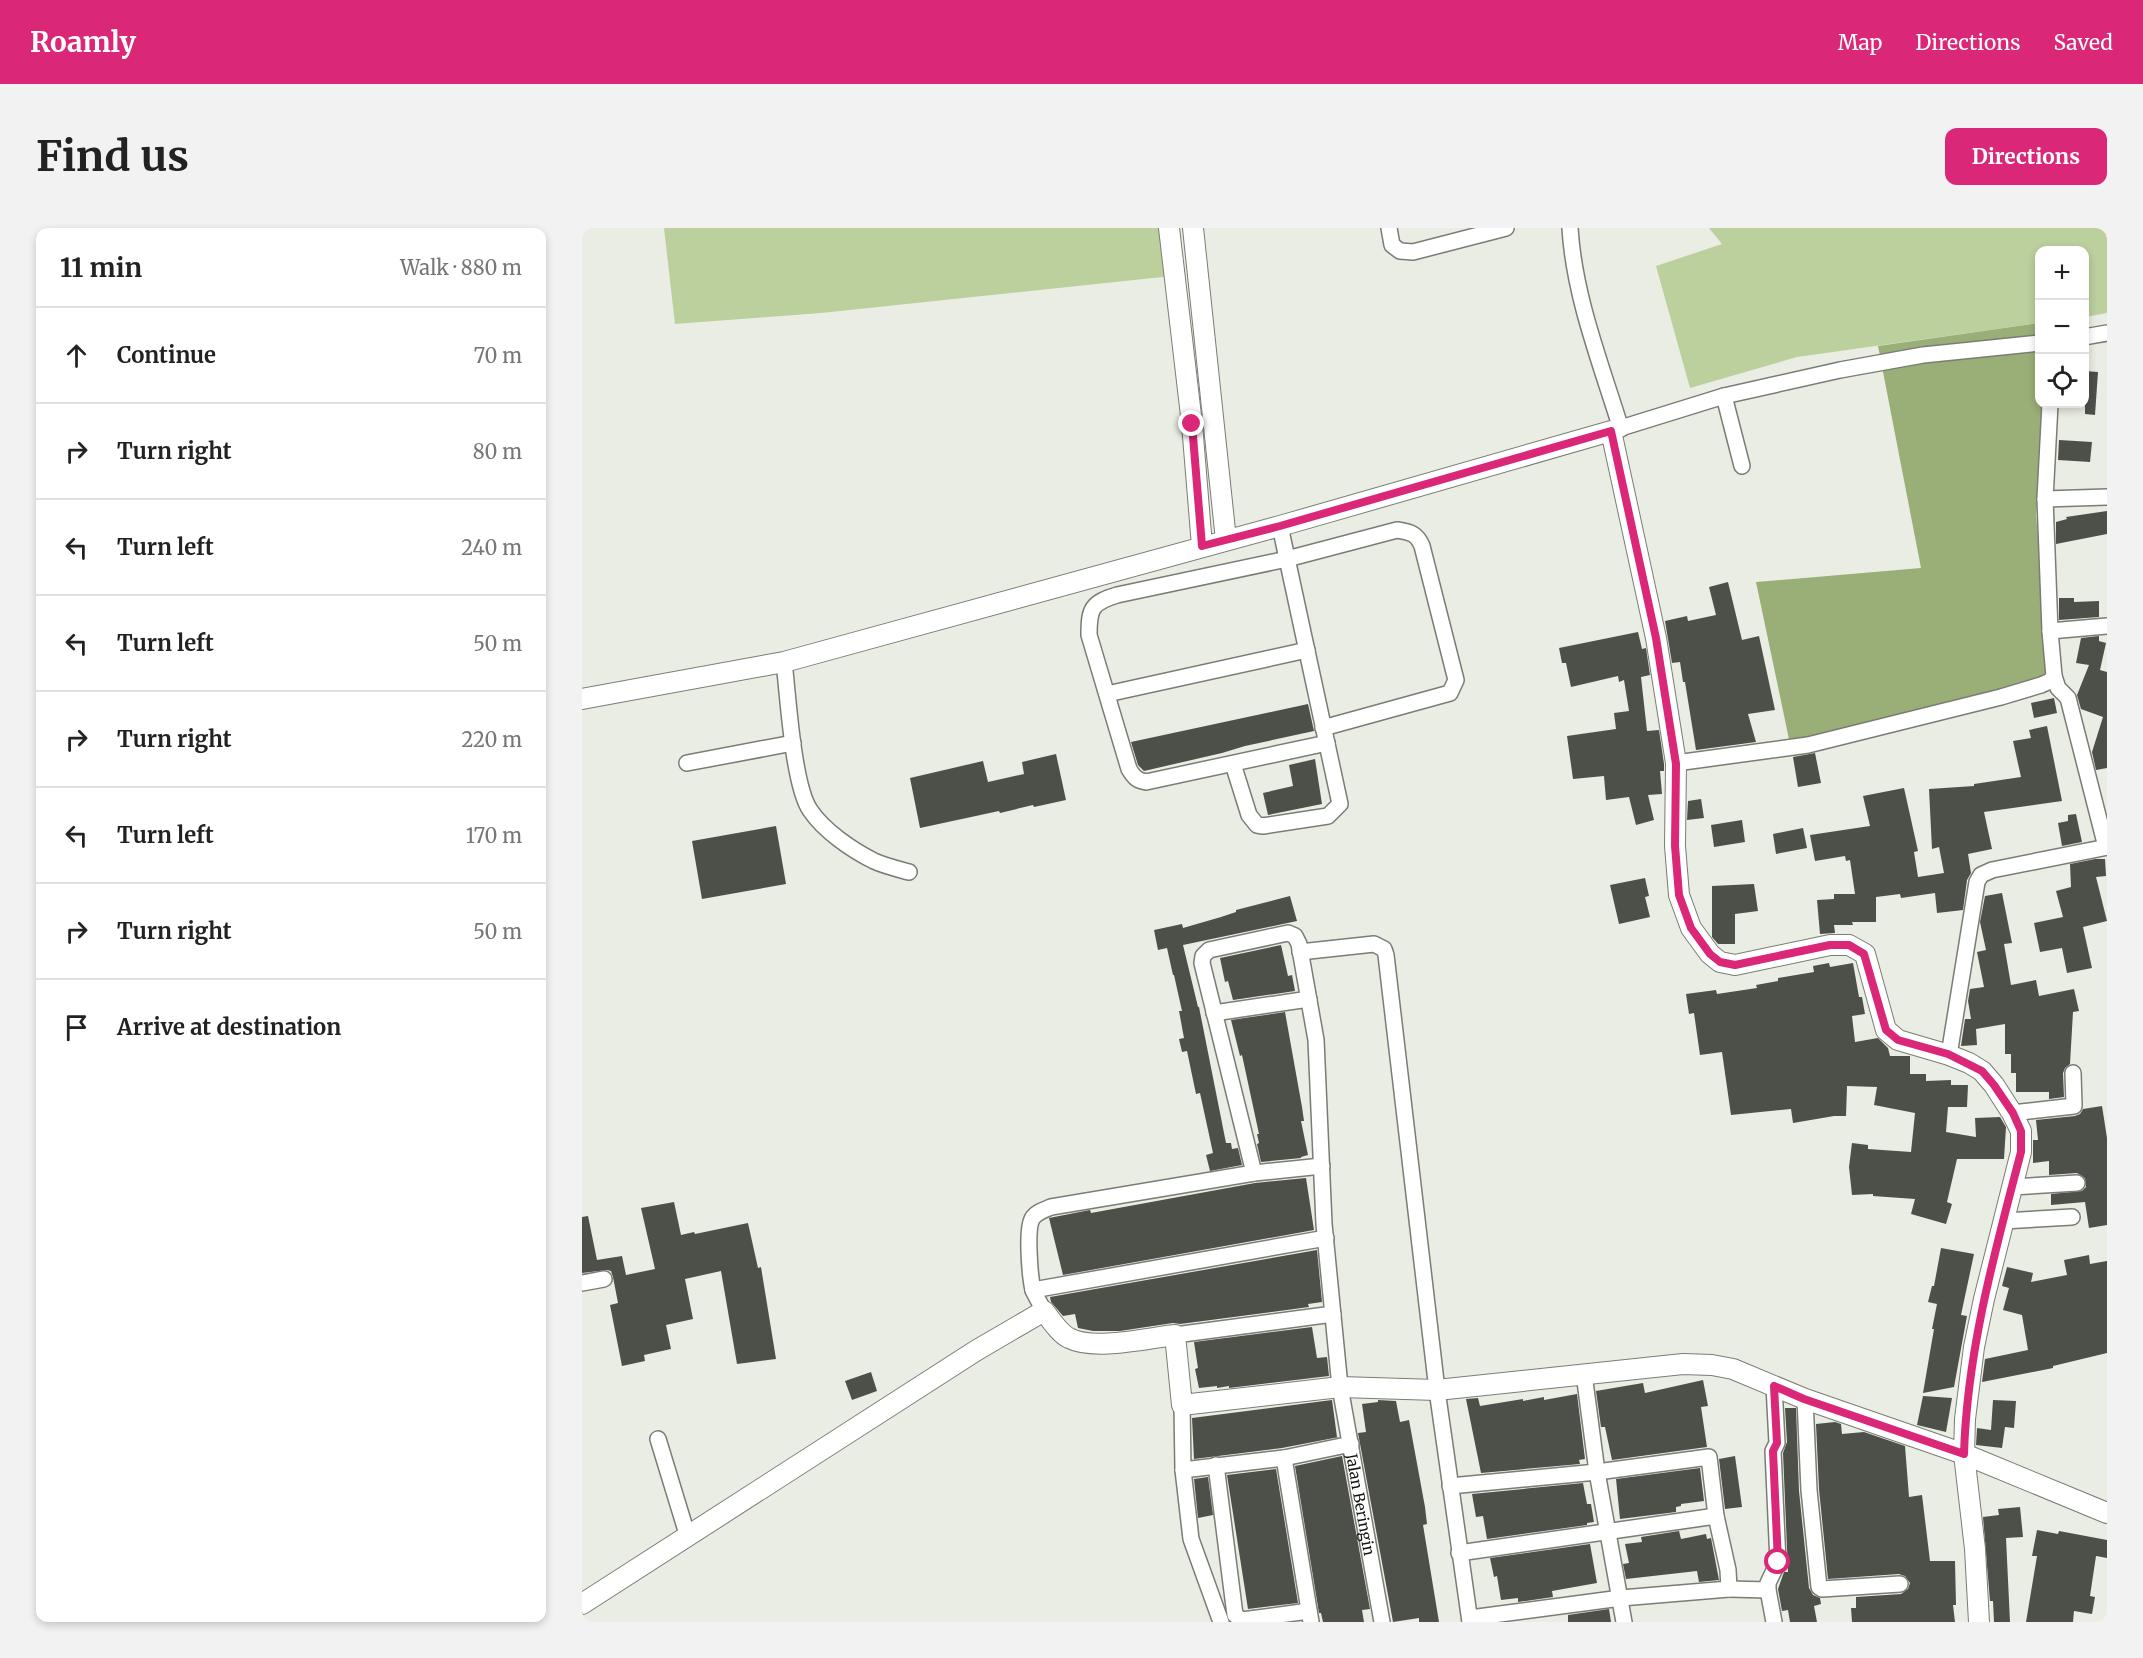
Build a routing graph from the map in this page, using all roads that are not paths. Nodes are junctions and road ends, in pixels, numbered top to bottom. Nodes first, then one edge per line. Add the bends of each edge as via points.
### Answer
1 (1169, 228) edge
2 (1193, 228) edge
3 (1389, 228) edge
4 (1506, 228) edge
5 (1570, 228) edge
6 (2107, 333) edge
7 (2089, 336) edge
8 (2035, 344) edge
9 (1724, 396) junction
10 (2050, 408) edge
11 (1616, 430) junction
12 (1742, 466) dead end
13 (2107, 497) edge
14 (2045, 499) junction
15 (1280, 526) junction
16 (1226, 540) junction
17 (1202, 546) junction
18 (1287, 559) junction
19 (2107, 626) edge
20 (2050, 631) junction
21 (1307, 651) junction
22 (784, 662) junction
23 (2054, 676) junction
24 (1107, 694) junction
25 (582, 699) edge
26 (1325, 735) junction
27 (793, 743) junction
28 (687, 763) dead end
29 (1233, 764) junction
30 (1676, 764) junction
31 (2107, 847) edge
32 (909, 872) dead end
33 (1300, 952) junction
34 (1309, 999) junction
35 (1214, 1013) junction
36 (1948, 1054) junction
37 (2073, 1073) dead end
38 (2013, 1113) junction
39 (1322, 1166) junction
40 (1254, 1173) junction
41 (2078, 1183) dead end
42 (2012, 1187) junction
43 (2072, 1217) dead end
44 (2004, 1221) junction
45 (1326, 1239) junction
46 (604, 1280) dead end
47 (582, 1283) edge
48 (1033, 1290) junction
49 (1044, 1311) junction
50 (1333, 1314) junction
51 (1175, 1335) junction
52 (1584, 1374) junction
53 (1774, 1386) junction
54 (1340, 1387) junction
55 (1437, 1390) junction
56 (1804, 1399) junction
57 (1182, 1405) junction
58 (658, 1439) dead end
59 (1351, 1444) junction
60 (1964, 1454) junction
61 (1284, 1458) junction
62 (1216, 1466) junction
63 (1183, 1470) junction
64 (1597, 1472) junction
65 (1450, 1486) junction
66 (2107, 1513) edge
67 (1716, 1516) junction
68 (1609, 1532) junction
69 (687, 1534) junction
70 (1459, 1553) junction
71 (1900, 1584) dead end
72 (1729, 1589) junction
73 (1768, 1590) junction
74 (1621, 1598) junction
75 (582, 1604) edge
76 (1556, 1615) edge
77 (1310, 1617) edge
78 (1470, 1620) edge
79 (1221, 1622) edge
80 (1382, 1622) edge
81 (1624, 1622) edge
82 (1774, 1622) edge
83 (1978, 1622) edge

1 - 17 street
2 - 16 street
3 - 4 street via 1392,245 1413,252
5 - 11 street via 1572,252
6 - 7 street
8 - 9 street via 1923,355
9 - 11 street
9 - 12 street
10 - 14 street
11 - 15 street
11 - 30 street
13 - 14 street
14 - 20 street
15 - 16 street
15 - 18 street
16 - 17 street
17 - 22 street
18 - 21 street
18 - 24 street via 1100,600 1089,618 1089,635
18 - 26 street via 1397,530 1418,536 1456,680 1450,693
19 - 20 street
20 - 23 street
21 - 24 street
21 - 26 street
22 - 25 street
22 - 27 street
23 - 30 street via 2041,686 1808,744
23 - 31 street via 2058,688 2068,698
24 - 29 street via 1129,770 1138,780 1146,782
26 - 29 street
26 - 29 street via 1340,804 1328,816 1257,825 1249,815
27 - 28 street
27 - 32 street via 801,788 810,809 854,849 875,862
30 - 36 street via 1679,895 1691,928 1710,954 1720,962 1735,965 1830,945 1849,945 1864,954 1886,1030 1898,1040
31 - 36 street via 1981,875
33 - 34 street, Jalan Beringin
33 - 35 street via 1295,936 1288,933 1209,950 1202,963
33 - 55 street via 1374,944 1384,948
34 - 35 street
34 - 39 street, Jalan Beringin via 1316,1040
35 - 40 street
36 - 38 street via 1982,1071
37 - 38 street via 2074,1106
38 - 42 street via 2021,1131 2021,1152
39 - 40 street
39 - 45 street, Jalan Beringin
40 - 48 street via 1038,1212 1028,1228
41 - 42 street
42 - 44 street
43 - 44 street
44 - 60 street via 1974,1347
45 - 48 street
45 - 50 street, Jalan Beringin
46 - 47 street
48 - 49 street
49 - 51 street via 1067,1338 1096,1345
49 - 69 street
50 - 51 street
50 - 54 street, Jalan Beringin
51 - 57 street
52 - 53 street via 1683,1364 1712,1365
52 - 55 street
52 - 64 street
53 - 56 street
53 - 73 street via 1778,1562
54 - 55 street
54 - 57 street
54 - 59 street, Jalan Beringin
55 - 65 street
56 - 60 street
56 - 71 street via 1818,1584 1822,1589
57 - 63 street
58 - 69 street
59 - 61 street
59 - 80 street, Jalan Beringin
60 - 66 street
60 - 83 street
61 - 62 street
61 - 77 street
62 - 63 street
62 - 77 street via 1235,1614 1242,1620
63 - 79 street via 1191,1539
64 - 65 street
64 - 67 street via 1709,1456
64 - 68 street
65 - 70 street
67 - 68 street
67 - 72 street
68 - 70 street
68 - 74 street
69 - 75 street
70 - 78 street
72 - 73 street
72 - 74 street
73 - 82 street
74 - 76 street
74 - 81 street
76 - 78 street

